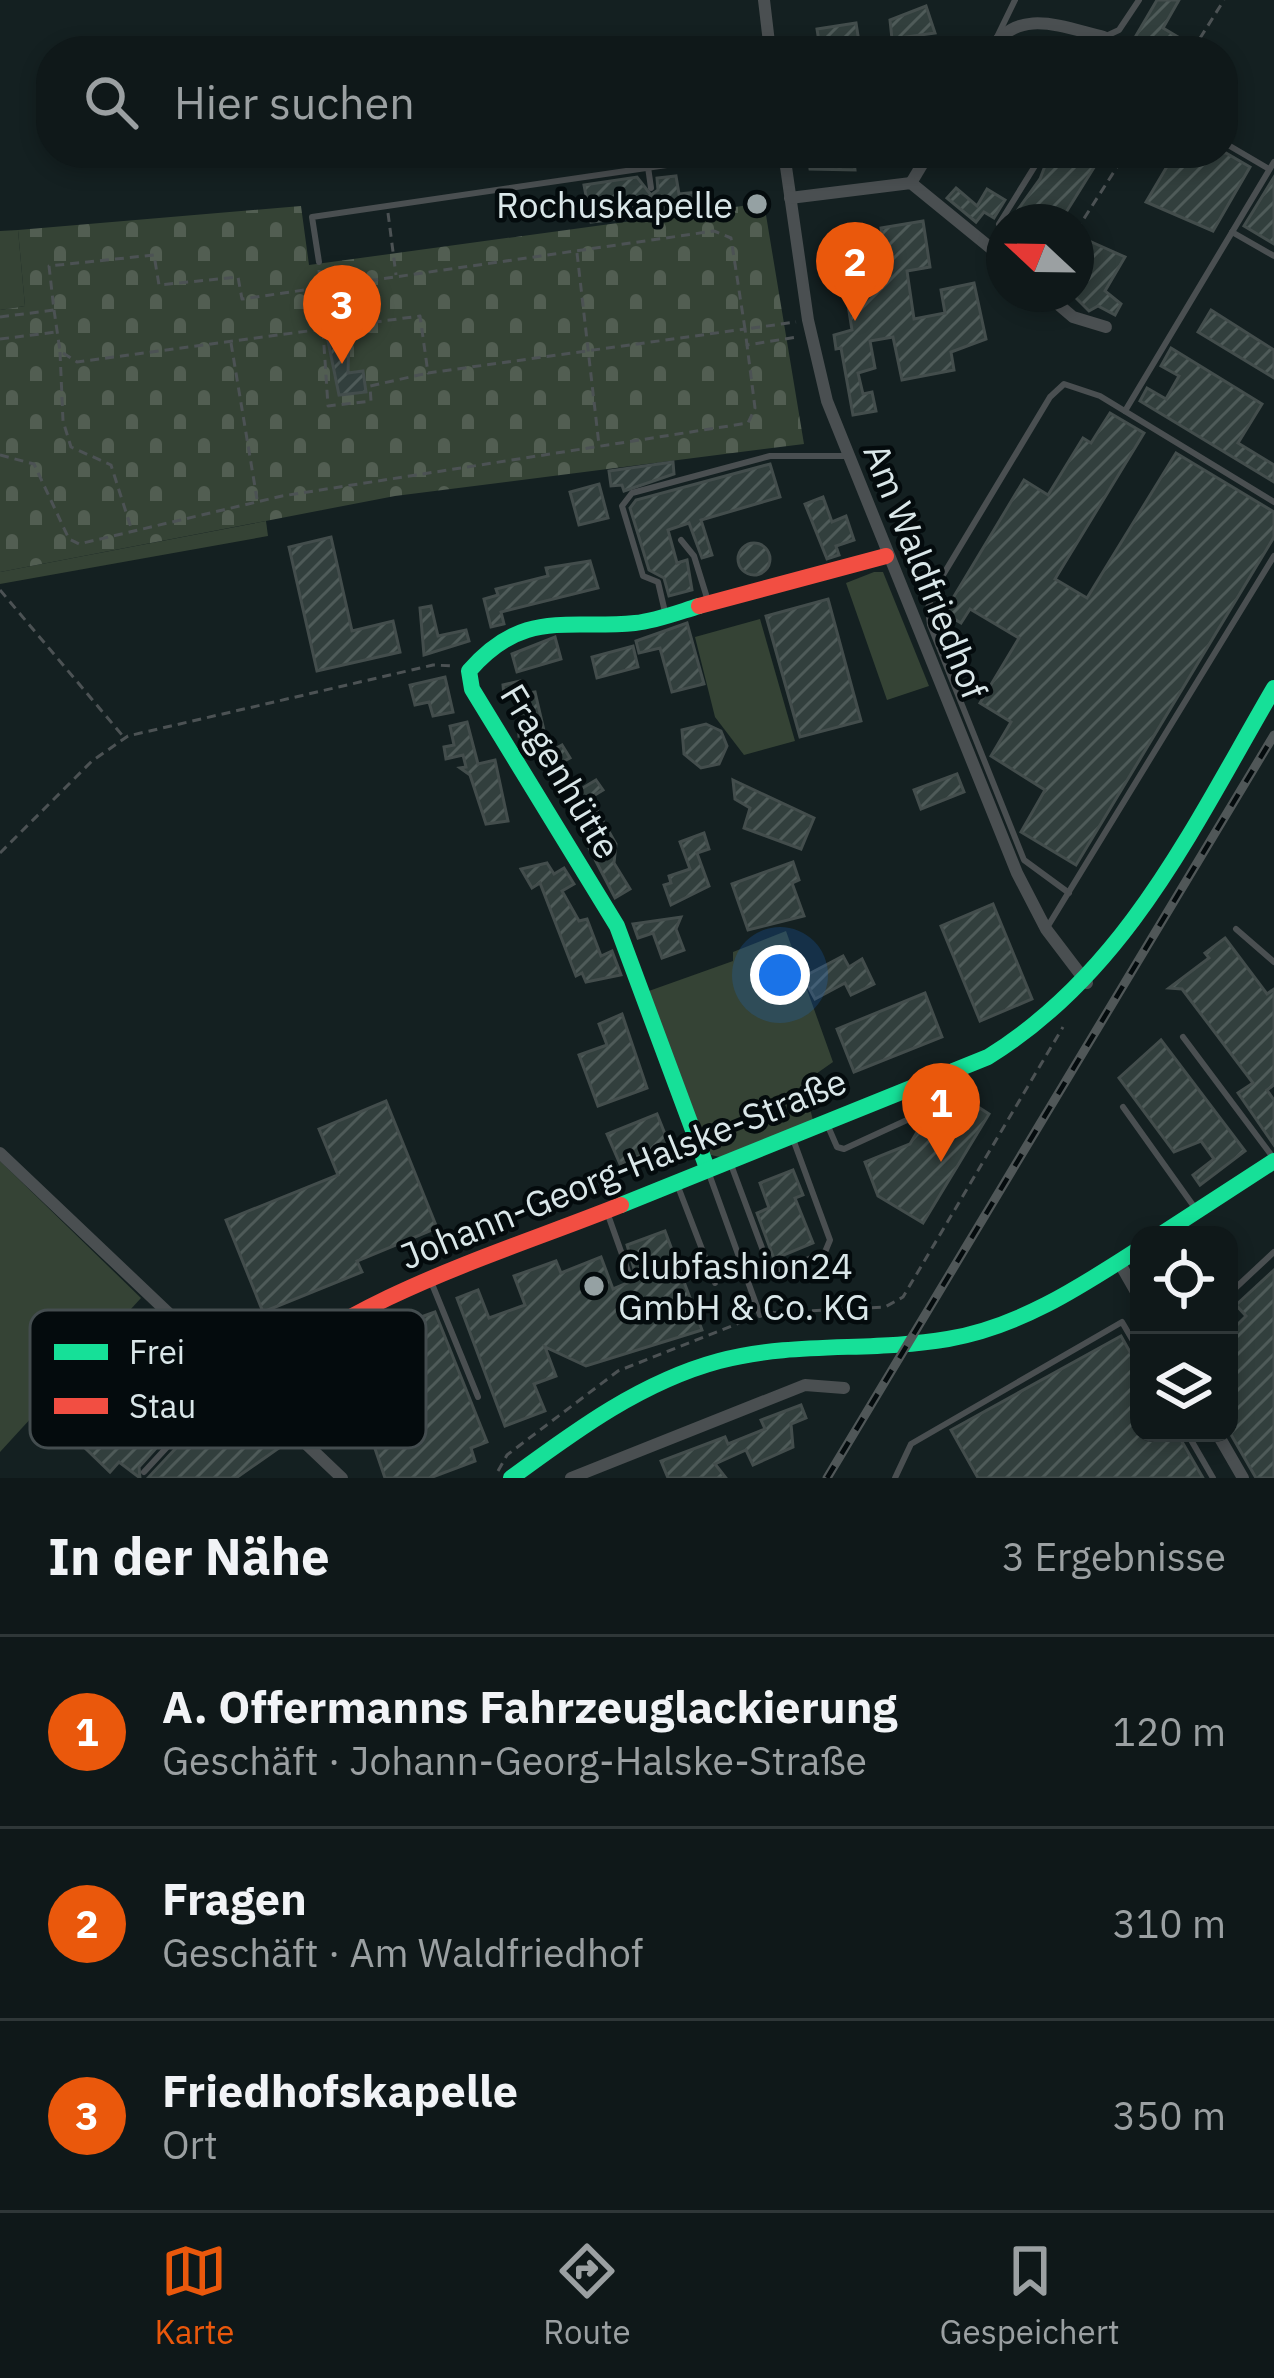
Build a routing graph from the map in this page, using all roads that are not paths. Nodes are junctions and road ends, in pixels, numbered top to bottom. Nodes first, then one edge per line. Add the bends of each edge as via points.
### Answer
1 (764, 0) edge
2 (1015, 0) edge
3 (1139, 0) edge
4 (768, 36) edge
5 (998, 36) edge
6 (1008, 36) edge
7 (1074, 36) edge
8 (1111, 36) edge
9 (1238, 149) edge
10 (1272, 166) edge
11 (640, 168) edge
12 (647, 168) edge
13 (786, 168) edge
14 (920, 168) edge
15 (1034, 168) edge
16 (911, 183) junction
17 (651, 188) dead end
18 (790, 198) junction
19 (1011, 204) edge
20 (1232, 232) junction
21 (986, 244) edge
22 (1274, 256) edge
23 (319, 262) road end
24 (1067, 312) edge
25 (1106, 327) dead end
26 (1125, 411) junction
27 (848, 456) junction
28 (1274, 502) edge
29 (681, 540) dead end
30 (886, 556) junction
31 (1274, 556) edge
32 (709, 604) junction
33 (652, 619) junction
34 (1274, 688) edge
35 (1069, 893) junction
36 (1236, 928) dead end
37 (1046, 929) junction
38 (1274, 962) edge
39 (1087, 983) junction
40 (1183, 1037) dead end
41 (957, 1096) dead end
42 (1123, 1106) dead end
43 (826, 1120) junction
44 (791, 1134) junction
45 (0, 1153) edge
46 (729, 1159) junction
47 (1274, 1160) edge
48 (707, 1168) junction
49 (675, 1180) junction
50 (606, 1209) junction
51 (1197, 1211) junction
52 (1174, 1226) edge
53 (1274, 1252) edge
54 (1130, 1255) edge
55 (1118, 1262) junction
56 (629, 1274) dead end
57 (431, 1281) junction
58 (1130, 1282) edge
59 (715, 1283) dead end
60 (1238, 1286) edge
61 (167, 1310) edge
62 (362, 1310) edge
63 (760, 1315) road end
64 (1130, 1336) edge
65 (844, 1388) dead end
66 (478, 1396) dead end
67 (1192, 1442) edge
68 (1222, 1442) edge
69 (170, 1448) edge
70 (311, 1448) edge
71 (144, 1472) dead end
72 (342, 1478) edge
73 (511, 1478) edge
74 (571, 1478) edge
75 (895, 1478) edge
76 (1214, 1478) edge
77 (1243, 1478) edge

1 - 4 street
2 - 5 lane
3 - 8 lane
6 - 7 street via 1026,22
9 - 10 lane
10 - 20 lane
11 - 23 lane via 312,217
12 - 17 lane
13 - 18 street, Am Waldfriedhof
14 - 16 street
15 - 19 lane
16 - 18 street
16 - 21 street
18 - 27 street, Am Waldfriedhof via 809,328
20 - 22 lane
20 - 26 lane
24 - 25 street
26 - 28 lane
26 - 35 lane via 1076,385 1058,387 928,608 1024,860
27 - 30 street, Am Waldfriedhof
27 - 33 lane via 770,456 632,493 622,506 643,576 658,582
29 - 32 lane
30 - 32 street, Fragenhütte
30 - 37 street, Am Waldfriedhof
31 - 35 lane
32 - 33 street, Fragenhütte
33 - 48 street, Fragenhütte via 539,624 469,670 472,689 617,926
34 - 39 street, Johann-Georg-Halske-Straße
35 - 37 lane
36 - 38 lane
37 - 39 street, Am Waldfriedhof
39 - 43 street, Johann-Georg-Halske-Straße via 1039,1028 988,1057
40 - 47 lane
41 - 43 lane via 844,1149
42 - 51 lane
43 - 44 street, Johann-Georg-Halske-Straße
44 - 46 street, Johann-Georg-Halske-Straße
44 - 46 lane via 830,1240 824,1252 781,1270 768,1264
45 - 61 street
46 - 48 street, Johann-Georg-Halske-Straße
47 - 51 street
48 - 49 street, Johann-Georg-Halske-Straße
48 - 63 lane, Fragenhütte
49 - 50 street, Johann-Georg-Halske-Straße
49 - 59 lane
50 - 56 lane
50 - 57 street, Johann-Georg-Halske-Straße
51 - 52 street
53 - 60 lane
54 - 55 street
55 - 58 street
55 - 73 street via 1041,1309 964,1336 792,1348 709,1364 618,1404
57 - 62 street, Johann-Georg-Halske-Straße
57 - 66 lane
64 - 75 lane via 1122,1322 911,1444
65 - 74 street via 805,1385
67 - 76 lane
68 - 77 street
69 - 71 lane
70 - 72 street

